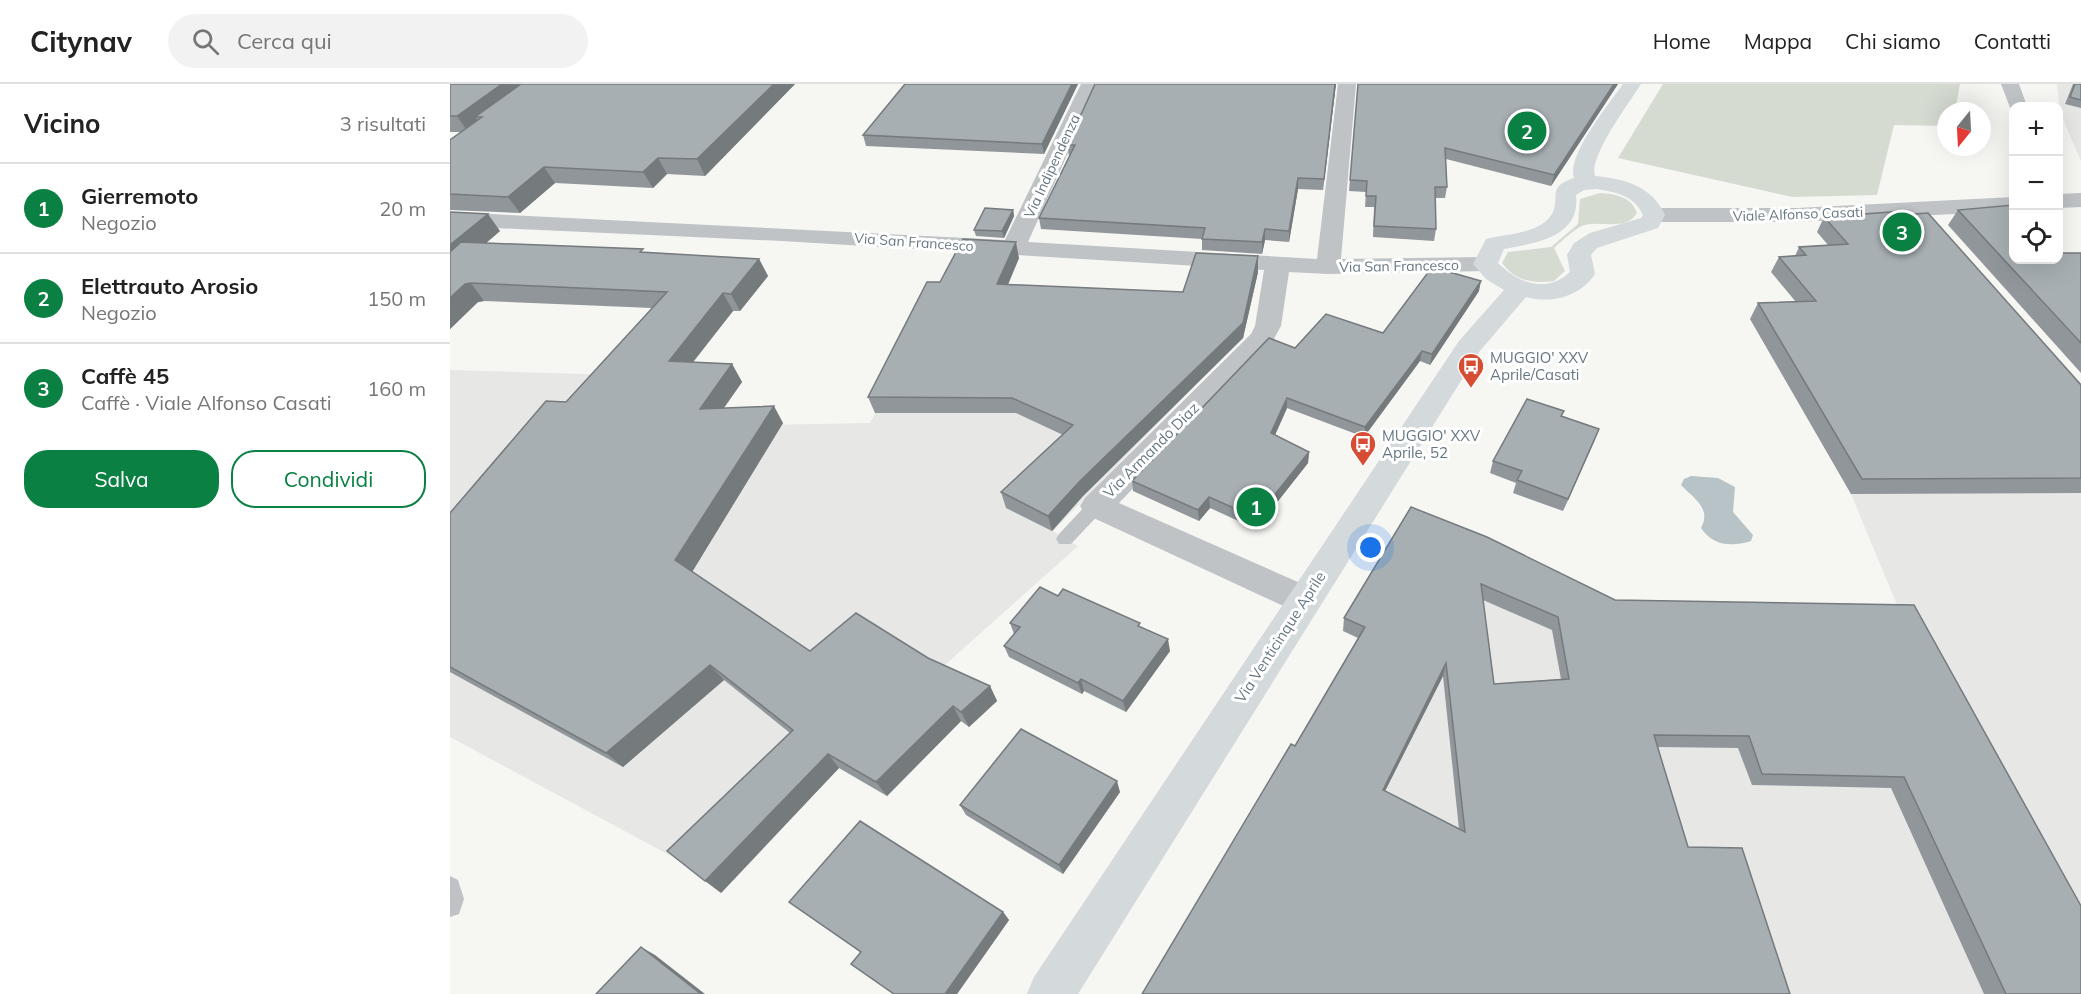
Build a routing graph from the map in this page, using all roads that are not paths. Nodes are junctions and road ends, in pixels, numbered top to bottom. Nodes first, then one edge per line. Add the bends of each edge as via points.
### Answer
1 (1090, 84) edge
2 (1347, 84) edge
3 (1632, 84) edge
4 (2010, 84) edge
5 (2017, 102) edge
6 (1587, 183) junction
7 (2081, 200) edge
8 (2063, 201) edge
9 (2009, 204) edge
10 (1917, 208) junction
11 (1654, 215) junction
12 (450, 219) edge
13 (1940, 235) edge
14 (1013, 248) junction
15 (1278, 263) junction
16 (1485, 264) junction
17 (1329, 267) junction
18 (1519, 289) junction
19 (1096, 506) junction
20 (1065, 539) dead end
21 (1304, 600) junction
22 (450, 888) edge
23 (450, 905) edge
24 (1052, 994) edge

1 - 14 street, Via Indipendenza
2 - 17 street
3 - 6 main road via 1588,152 1582,170
4 - 5 street
6 - 11 main road via 1612,184 1638,193 1650,202
6 - 16 main road via 1565,192 1566,211 1560,223 1536,235 1494,244
7 - 8 street
9 - 10 street, Viale Alfonso Casati
10 - 11 street, Viale Alfonso Casati via 1797,215
10 - 13 street
11 - 18 main road via 1650,223 1593,239 1582,248 1579,257 1583,274 1575,284 1553,291
12 - 14 street, Via San Francesco
14 - 15 street, Via San Francesco
15 - 17 street, Via San Francesco
15 - 19 street, Via Armando Diaz via 1268,326 1262,338
16 - 17 street, Via San Francesco
16 - 18 main road via 1496,278
18 - 21 main road, Via Venticinque Aprile via 1469,347
19 - 20 lane
19 - 21 street, Via Armando Diaz
21 - 24 main road, Via Venticinque Aprile
22 - 23 lane

